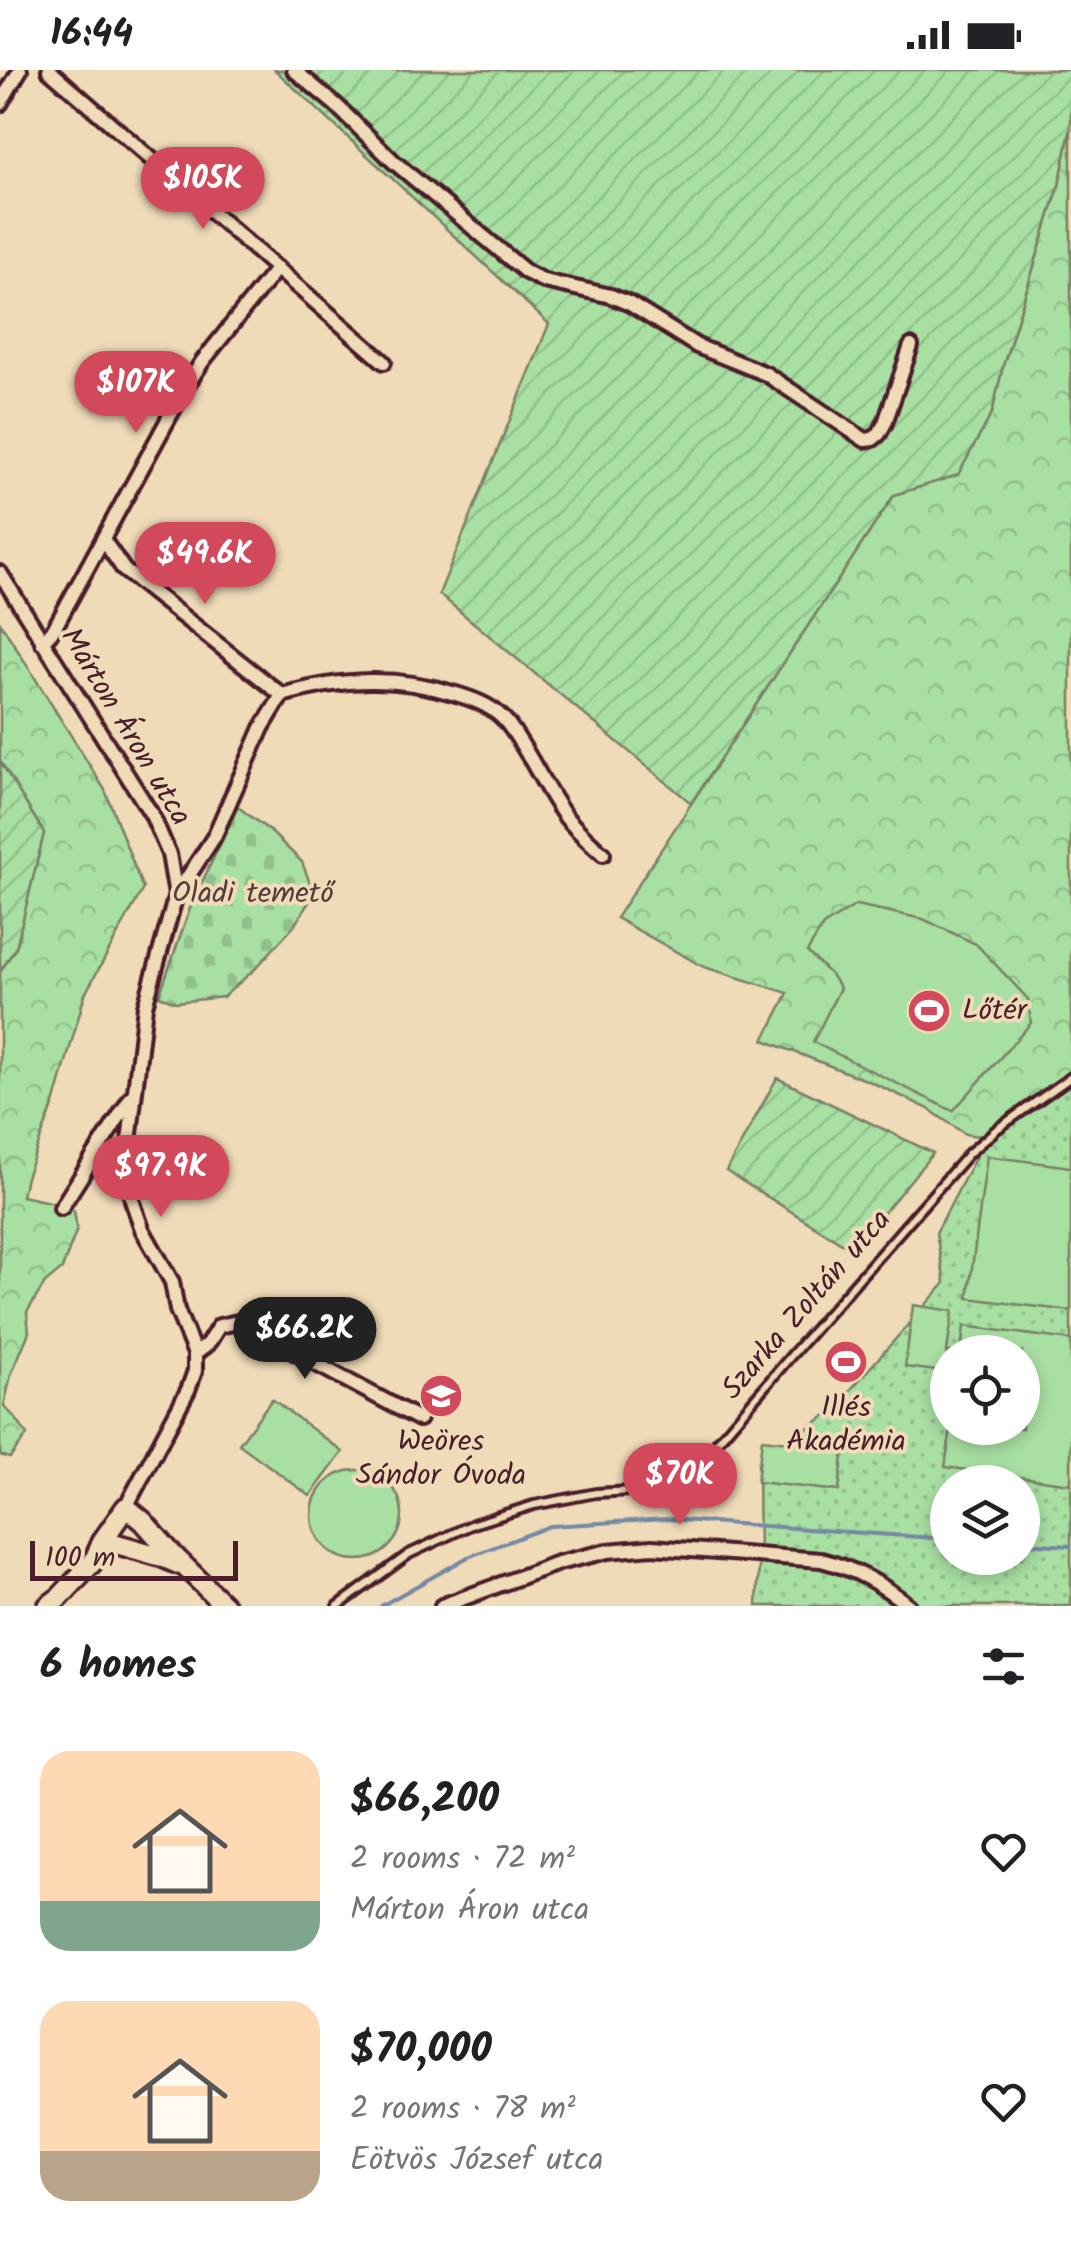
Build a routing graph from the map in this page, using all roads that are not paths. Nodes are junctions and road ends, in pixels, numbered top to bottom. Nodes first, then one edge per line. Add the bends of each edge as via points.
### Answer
1 (20, 70) edge
2 (48, 70) edge
3 (294, 70) edge
4 (0, 104) edge
5 (277, 268) junction
6 (911, 346) dead end
7 (384, 362) dead end
8 (104, 542) junction
9 (0, 573) edge
10 (42, 642) junction
11 (282, 695) junction
12 (603, 854) dead end
13 (176, 895) junction
14 (1071, 1077) edge
15 (134, 1093) junction
16 (61, 1208) dead end
17 (196, 1354) junction
18 (419, 1419) dead end
19 (126, 1506) junction
20 (103, 1540) junction
21 (188, 1568) junction
22 (48, 1606) edge
23 (225, 1606) edge
24 (338, 1606) edge
25 (442, 1606) edge
26 (909, 1606) edge

1 - 4 street
2 - 5 street
3 - 6 street via 526,272 630,304 697,346 766,374 865,440 880,434
5 - 7 street
5 - 8 street via 184,390
8 - 10 street
8 - 11 street via 124,570
9 - 10 street, Márton Áron utca
10 - 13 street, Márton Áron utca via 152,815 170,854
11 - 12 street via 312,686 409,682 491,708 506,721 564,815
11 - 13 street via 214,836
13 - 15 street, Márton Áron utca via 145,1006
14 - 24 lane, Szarka Zoltán utca via 969,1153 688,1476 665,1489 596,1493 473,1524 409,1554
15 - 16 street, Márton Áron utca
15 - 17 street, Márton Áron utca via 132,1200 172,1282
17 - 18 street via 220,1326 238,1322
17 - 19 street via 188,1390
19 - 20 street
19 - 21 street
20 - 21 street
20 - 22 street via 92,1562
21 - 23 street
25 - 26 street via 558,1563 652,1547 821,1560 865,1575

